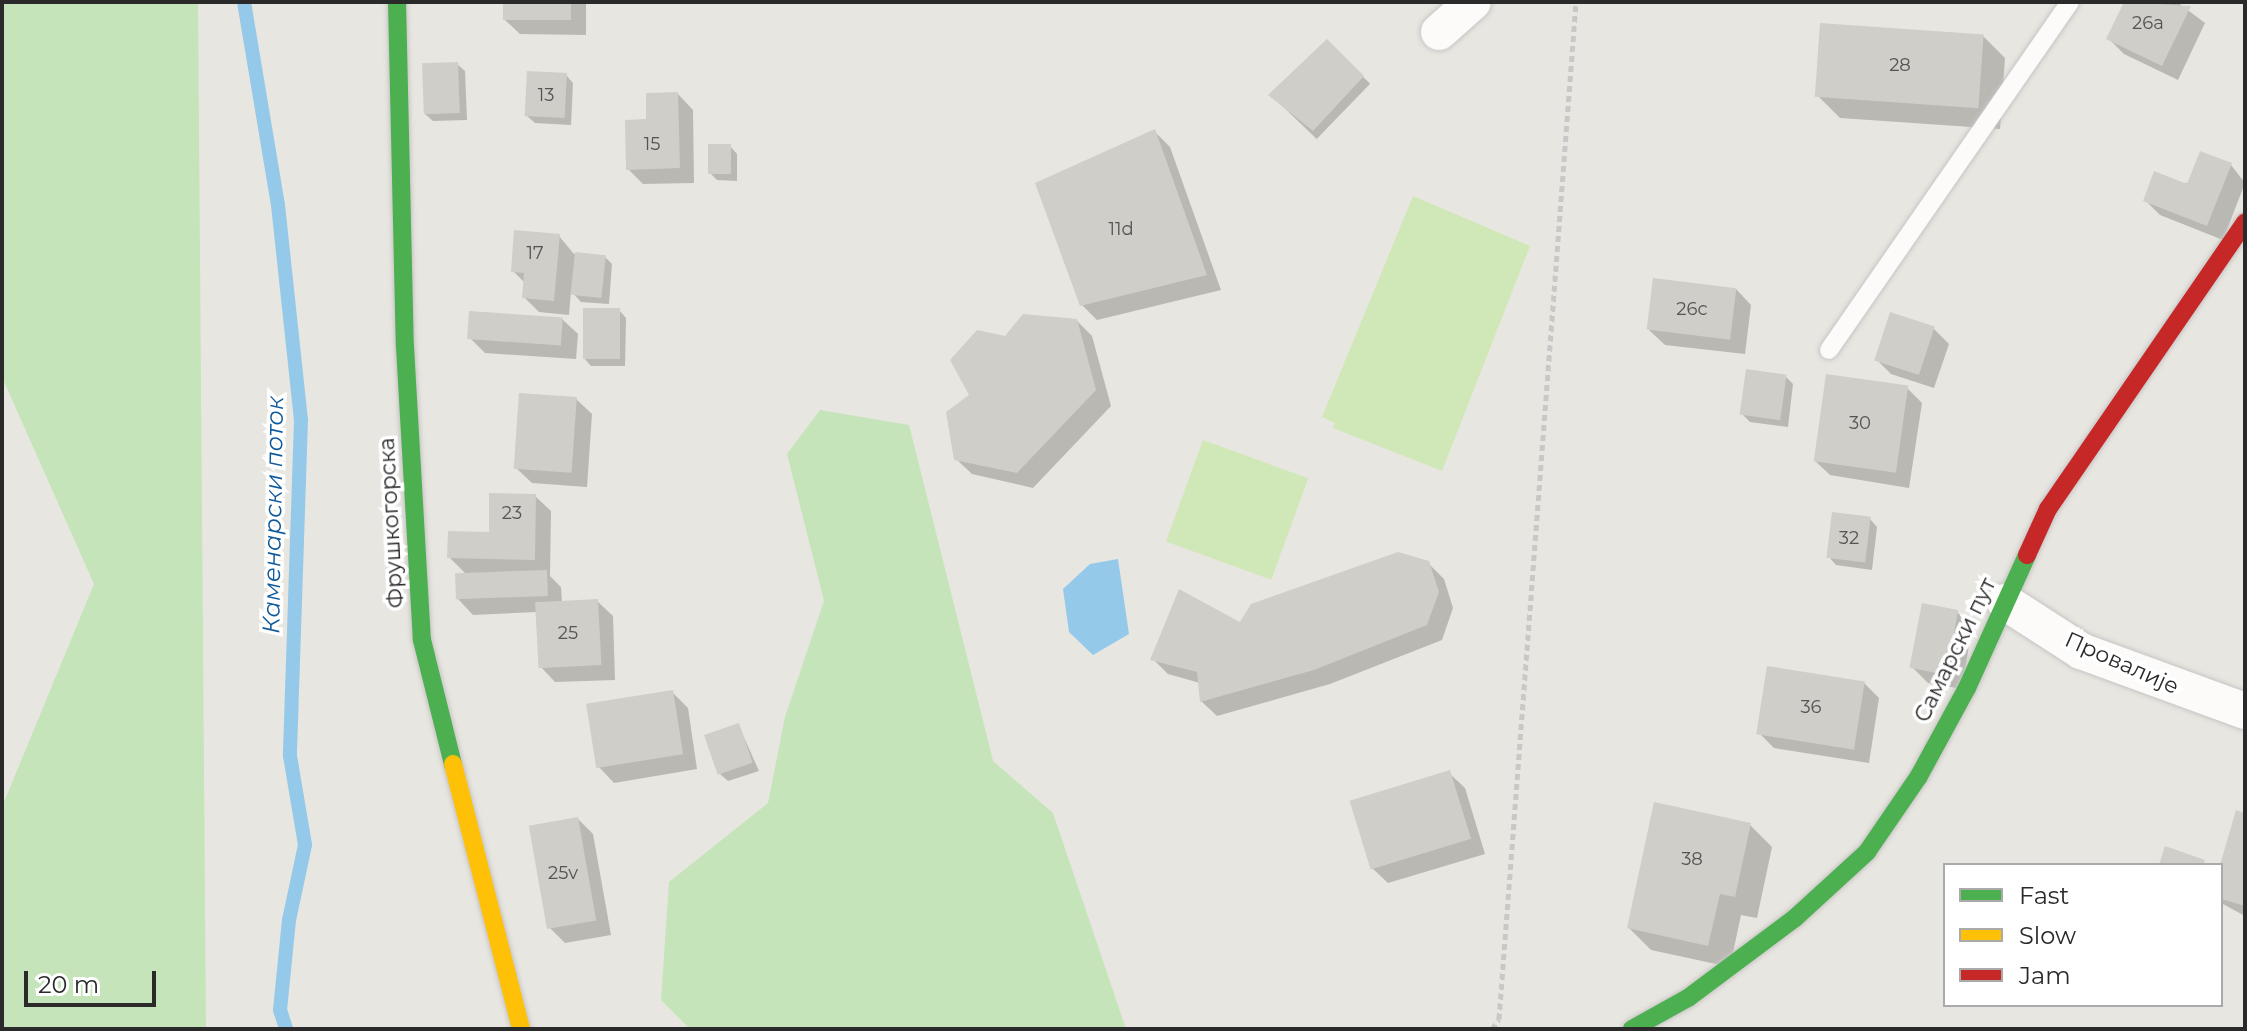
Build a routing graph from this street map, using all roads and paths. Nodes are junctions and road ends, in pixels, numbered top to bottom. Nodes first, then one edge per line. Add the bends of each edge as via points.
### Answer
1 (397, 2) edge
2 (1473, 2) edge
3 (1576, 2) edge
4 (2070, 2) edge
5 (1439, 32) dead end
6 (2245, 222) edge
7 (1829, 350) dead end
8 (2005, 602) junction
9 (2245, 711) edge
10 (521, 1029) edge
11 (1492, 1029) edge
12 (1632, 1029) edge

1 - 10 street, Фрушкогорска via 405,347 422,640
2 - 5 street
3 - 11 path via 1500,1006
4 - 7 lane
6 - 8 street, Самарски пут via 2048,509
8 - 9 street, Провалије via 2081,651
8 - 12 street, Самарски пут via 1919,776 1867,852 1795,918 1688,998

